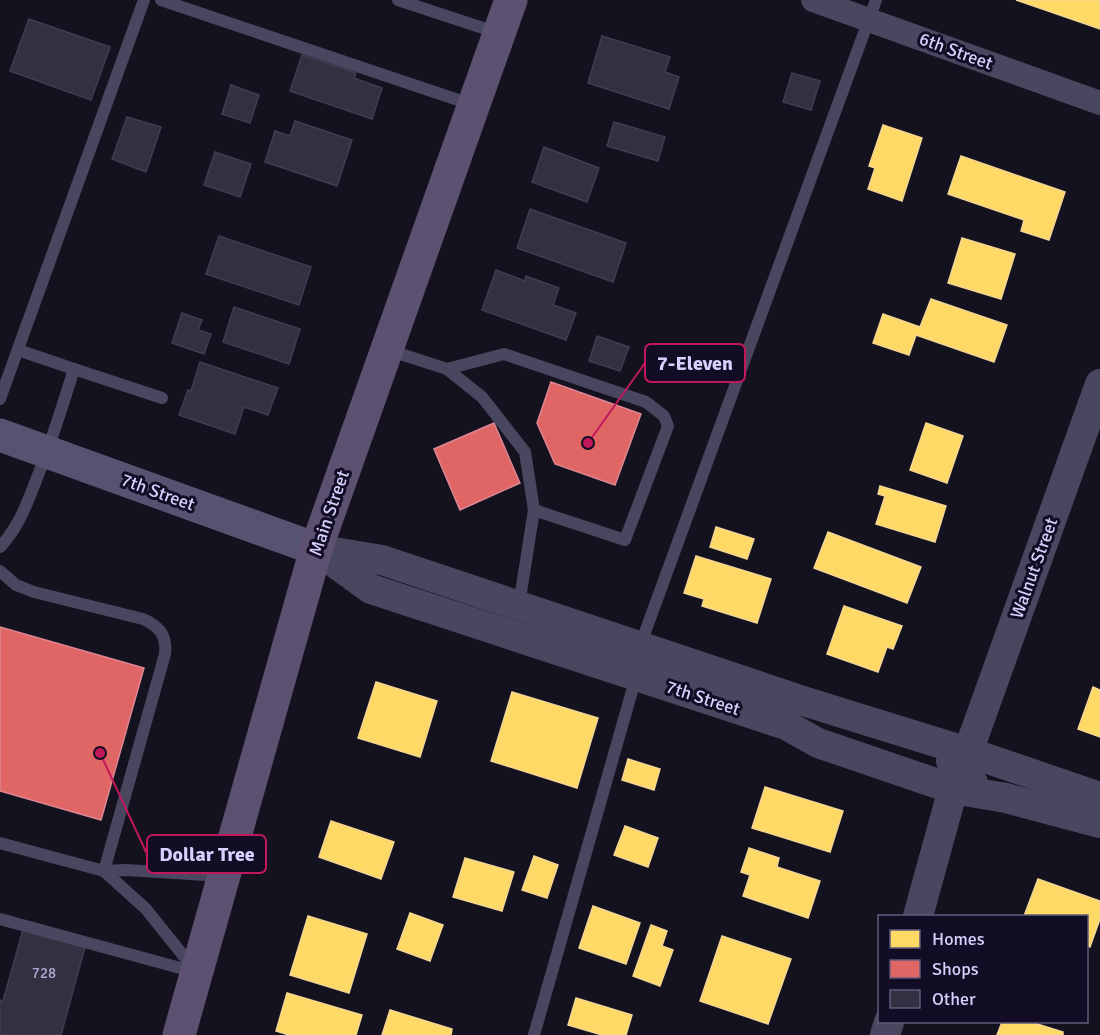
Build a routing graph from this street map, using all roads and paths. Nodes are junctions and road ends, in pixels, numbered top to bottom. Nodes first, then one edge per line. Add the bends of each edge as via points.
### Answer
1 (144, 0) edge
2 (161, 0) edge
3 (398, 0) edge
4 (511, 0) edge
5 (813, 0) edge
6 (873, 10) edge
7 (499, 33) junction
8 (1100, 103) edge
9 (474, 105) junction
10 (18, 350) junction
11 (387, 350) junction
12 (74, 369) junction
13 (447, 369) junction
14 (1100, 384) edge
15 (162, 398) dead end
16 (0, 399) edge
17 (0, 435) edge
18 (47, 452) junction
19 (534, 510) junction
20 (0, 547) edge
21 (316, 549) junction
22 (0, 571) edge
23 (519, 606) junction
24 (640, 646) junction
25 (636, 676) junction
26 (786, 725) junction
27 (968, 752) junction
28 (953, 789) junction
29 (1100, 797) edge
30 (1100, 811) edge
31 (1100, 823) edge
32 (0, 843) edge
33 (104, 871) junction
34 (224, 876) junction
35 (918, 915) edge
36 (0, 919) edge
37 (196, 972) junction
38 (179, 1035) edge
39 (534, 1035) edge

1 - 10 lane
2 - 9 lane
3 - 7 lane
4 - 7 main road, Main Street
5 - 6 street, 6th Street
6 - 8 street, 6th Street
6 - 24 lane
7 - 9 main road, Main Street
9 - 11 main road, Main Street
10 - 12 lane
10 - 16 lane
11 - 13 lane
11 - 21 main road, Main Street
12 - 15 lane
12 - 18 lane
13 - 19 lane via 482,397 525,452
13 - 19 lane via 504,354 646,402 664,416 668,426 625,540
14 - 27 street, Walnut Street
17 - 18 main road, 7th Street
18 - 20 lane via 21,517
18 - 21 main road, 7th Street
19 - 23 lane
21 - 23 street, 7th Street via 382,560
21 - 25 street, 7th Street via 371,590
21 - 34 main road, Main Street
22 - 33 lane via 16,585 156,624 163,635 165,654
23 - 24 street, 7th Street
24 - 27 street, 7th Street
25 - 26 street, 7th Street
25 - 39 lane
26 - 27 street via 820,729 926,761 959,760
26 - 28 street, 7th Street via 818,743
27 - 29 street, 7th Street
28 - 30 street via 960,784 984,784
28 - 31 street, 7th Street via 1006,798
28 - 35 street
32 - 33 lane
33 - 34 lane
33 - 37 lane via 146,909
34 - 37 main road, Main Street
36 - 37 lane
37 - 38 main road, Main Street

